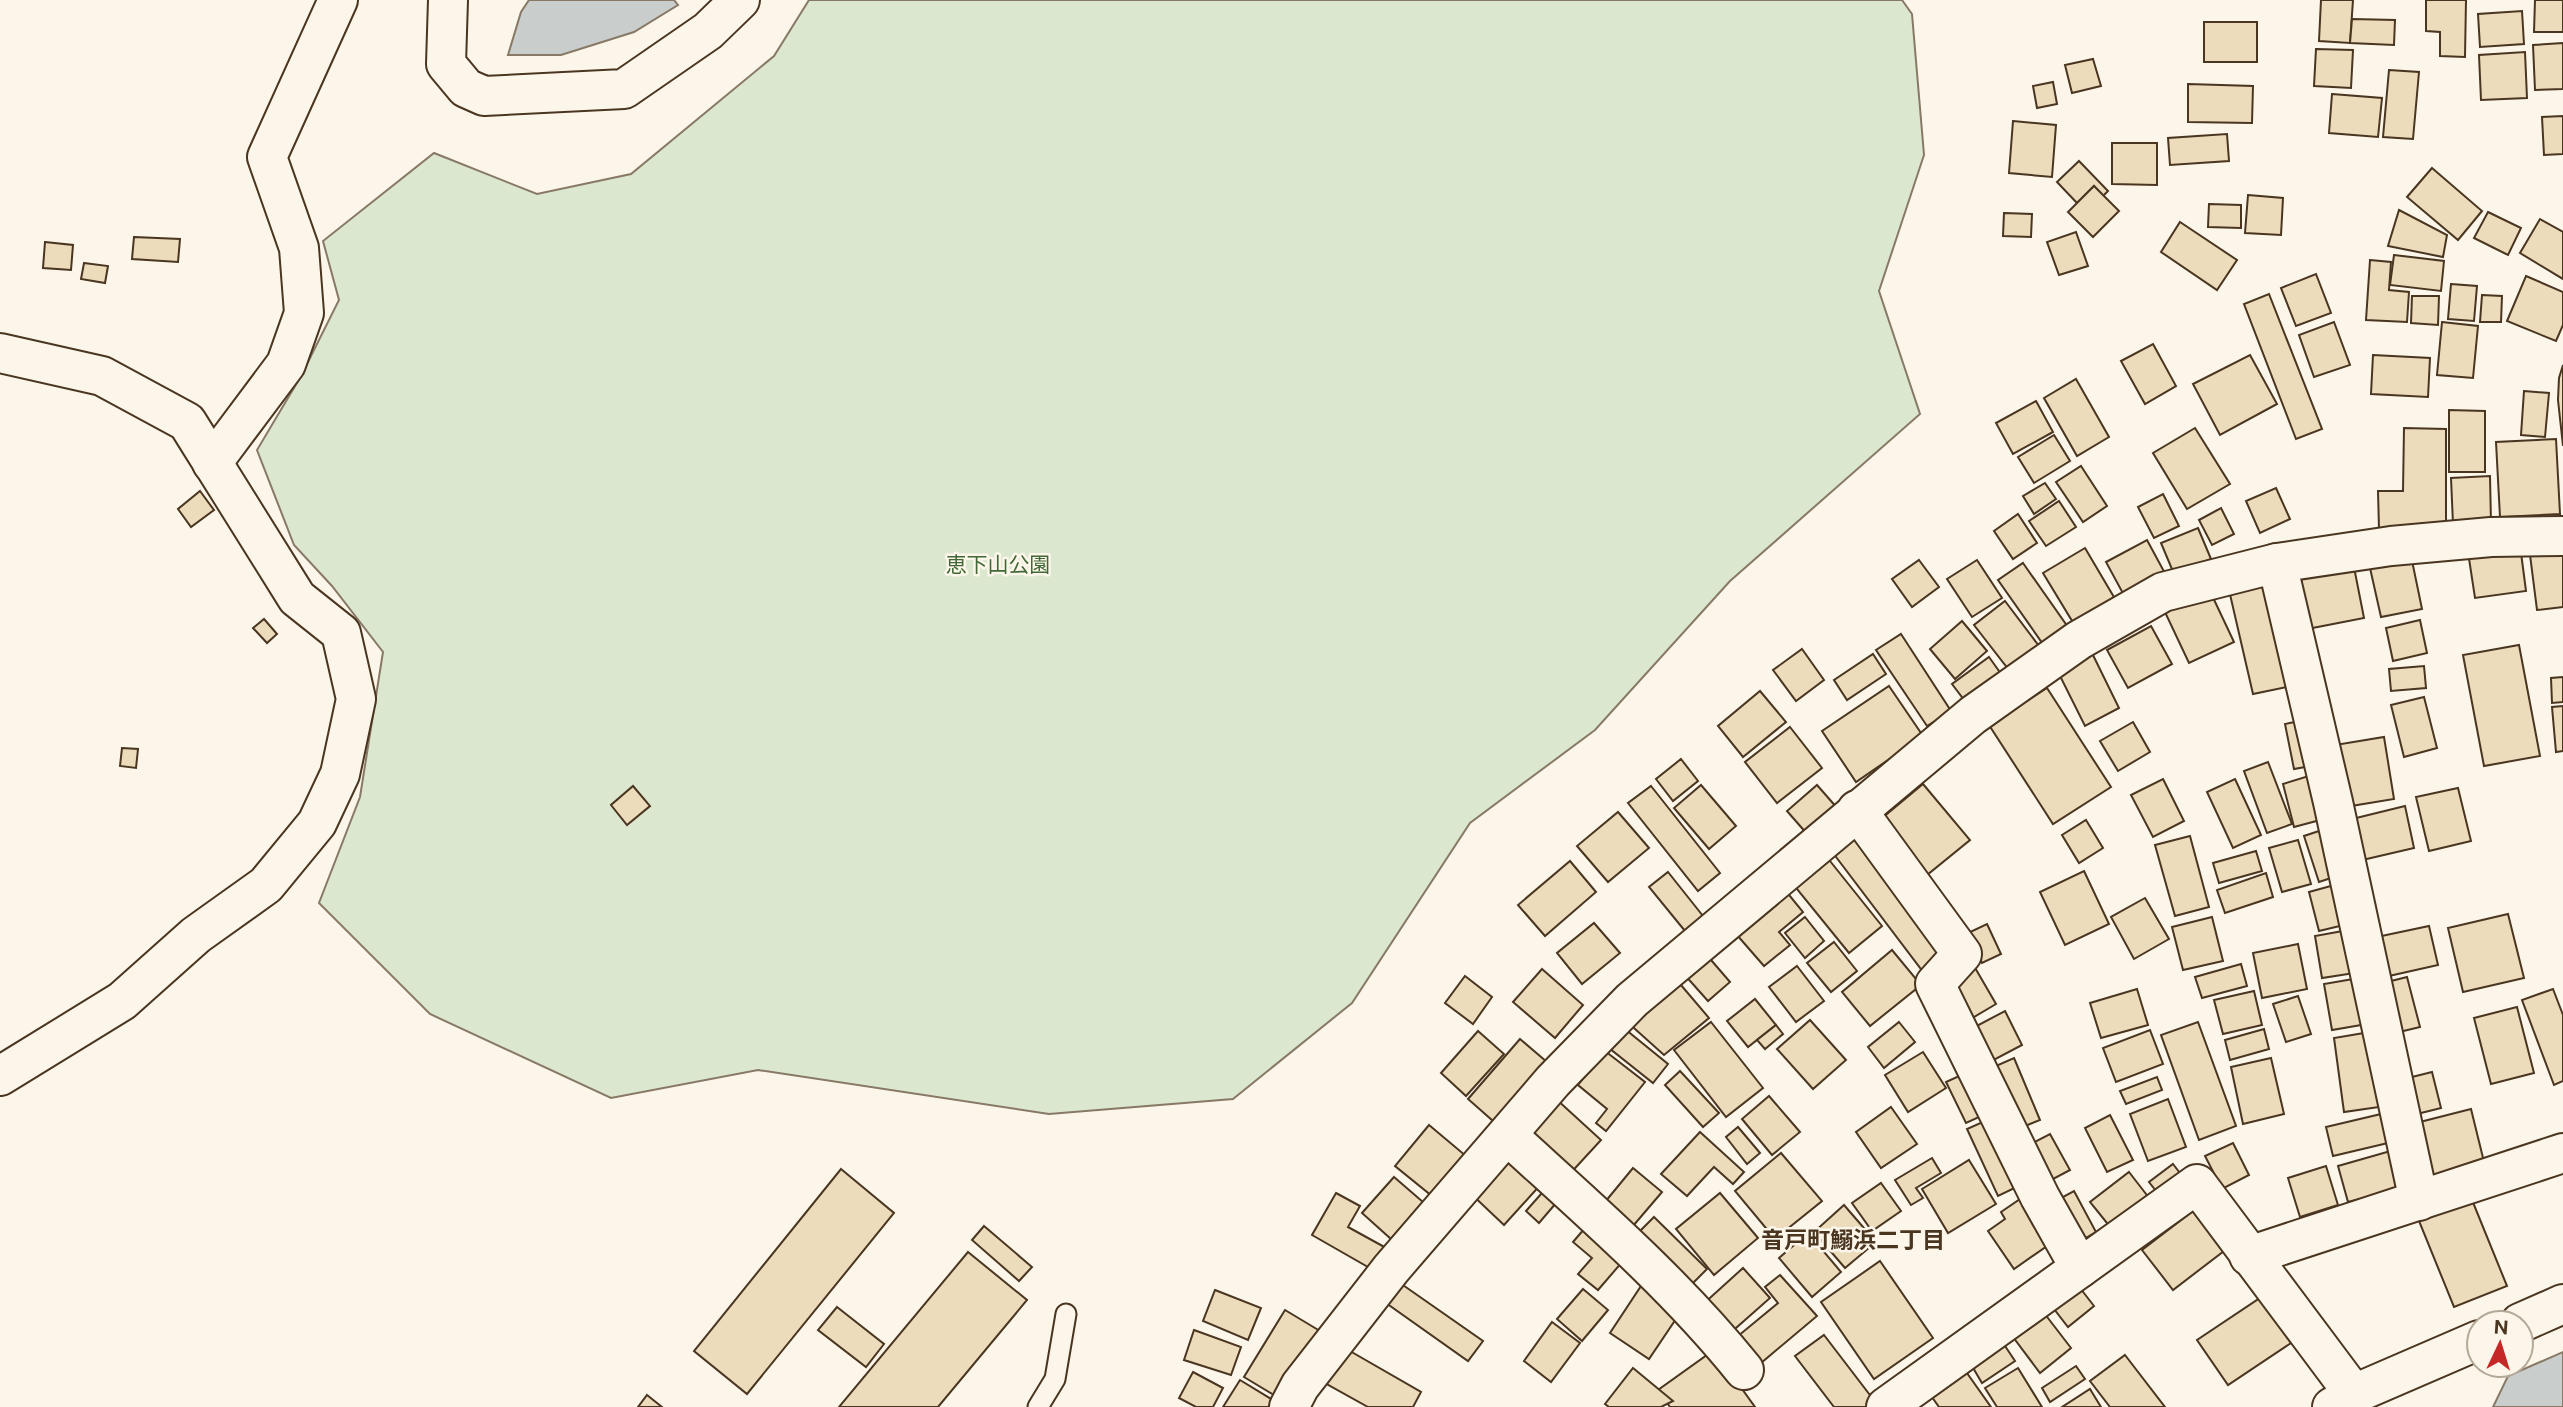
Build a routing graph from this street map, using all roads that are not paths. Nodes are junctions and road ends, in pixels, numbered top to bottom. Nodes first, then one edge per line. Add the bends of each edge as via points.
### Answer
1 (338, 0) edge
2 (448, 0) edge
3 (740, 0) edge
4 (0, 353) edge
5 (212, 463) junction
6 (2563, 536) edge
7 (2277, 563) junction
8 (1857, 810) junction
9 (0, 1076) edge
10 (1507, 1135) junction
11 (2563, 1153) edge
12 (2419, 1200) junction
13 (2249, 1256) junction
14 (2080, 1268) junction
15 (2563, 1304) edge
16 (1066, 1314) dead end
17 (2535, 1316) edge
18 (2465, 1346) edge
19 (1744, 1370) dead end
20 (2343, 1400) edge
21 (1038, 1407) edge
22 (1289, 1407) edge
23 (1886, 1407) edge

1 - 5 main road via 267,158 299,248 304,313 286,364
2 - 3 main road via 446,64 466,88 484,96 624,89 708,31
4 - 5 main road via 102,376 187,422
5 - 9 main road via 297,598 341,633 356,699 340,774 317,823 266,885 196,935 122,1001
6 - 7 main road via 2391,546
7 - 8 main road via 2163,592 2079,640 1973,715
7 - 12 main road
8 - 10 main road via 1632,1000
8 - 14 main road via 1962,954 1935,984
10 - 19 main road via 1628,1245
10 - 22 main road via 1391,1269 1300,1386
11 - 12 main road
12 - 13 main road
13 - 14 main road via 2197,1184
13 - 20 main road
14 - 23 main road
15 - 17 main road
16 - 21 lane via 1055,1378
18 - 20 main road

